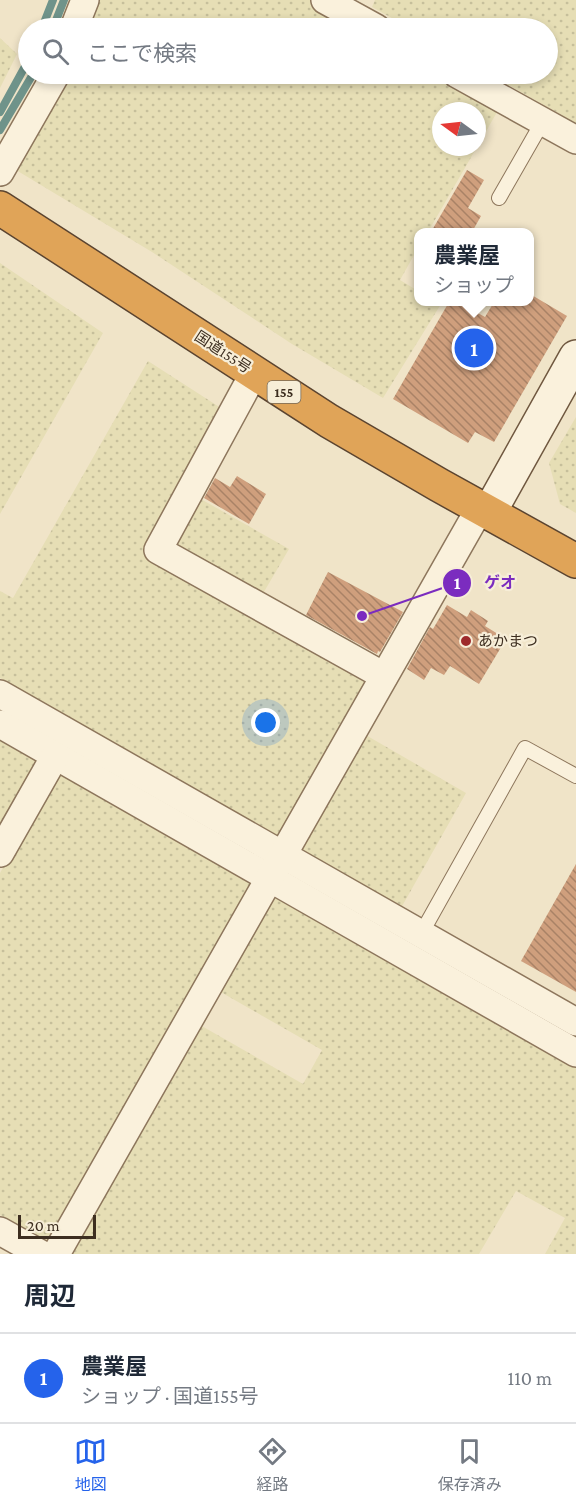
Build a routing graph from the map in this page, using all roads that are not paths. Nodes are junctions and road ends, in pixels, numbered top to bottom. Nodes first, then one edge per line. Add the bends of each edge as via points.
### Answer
1 (85, 0) edge
2 (325, 0) edge
3 (78, 18) edge
4 (358, 18) edge
5 (50, 84) edge
6 (475, 84) edge
7 (543, 121) junction
8 (576, 140) edge
9 (0, 172) edge
10 (499, 198) dead end
11 (0, 208) edge
12 (576, 357) edge
13 (254, 373) junction
14 (485, 510) junction
15 (576, 561) edge
16 (384, 676) junction
17 (0, 694) edge
18 (0, 724) edge
19 (55, 756) junction
20 (576, 776) edge
21 (0, 853) edge
22 (276, 866) junction
23 (421, 934) junction
24 (576, 1022) edge
25 (576, 1053) edge
26 (0, 1231) edge
27 (41, 1254) edge
28 (56, 1254) edge

1 - 3 street
2 - 4 street
5 - 9 street
6 - 7 street
7 - 8 street
7 - 10 lane
11 - 13 highway, 国道155号 / 155
12 - 14 street
13 - 14 highway, 国道155号 / 155 via 329,421
13 - 16 street via 158,550
14 - 15 highway, 国道155号 / 155
14 - 16 street
16 - 22 street
17 - 22 street
18 - 19 street
19 - 21 street
19 - 22 street
20 - 23 lane via 525,748
22 - 23 street
22 - 25 street
22 - 28 street
23 - 24 street
26 - 27 street

